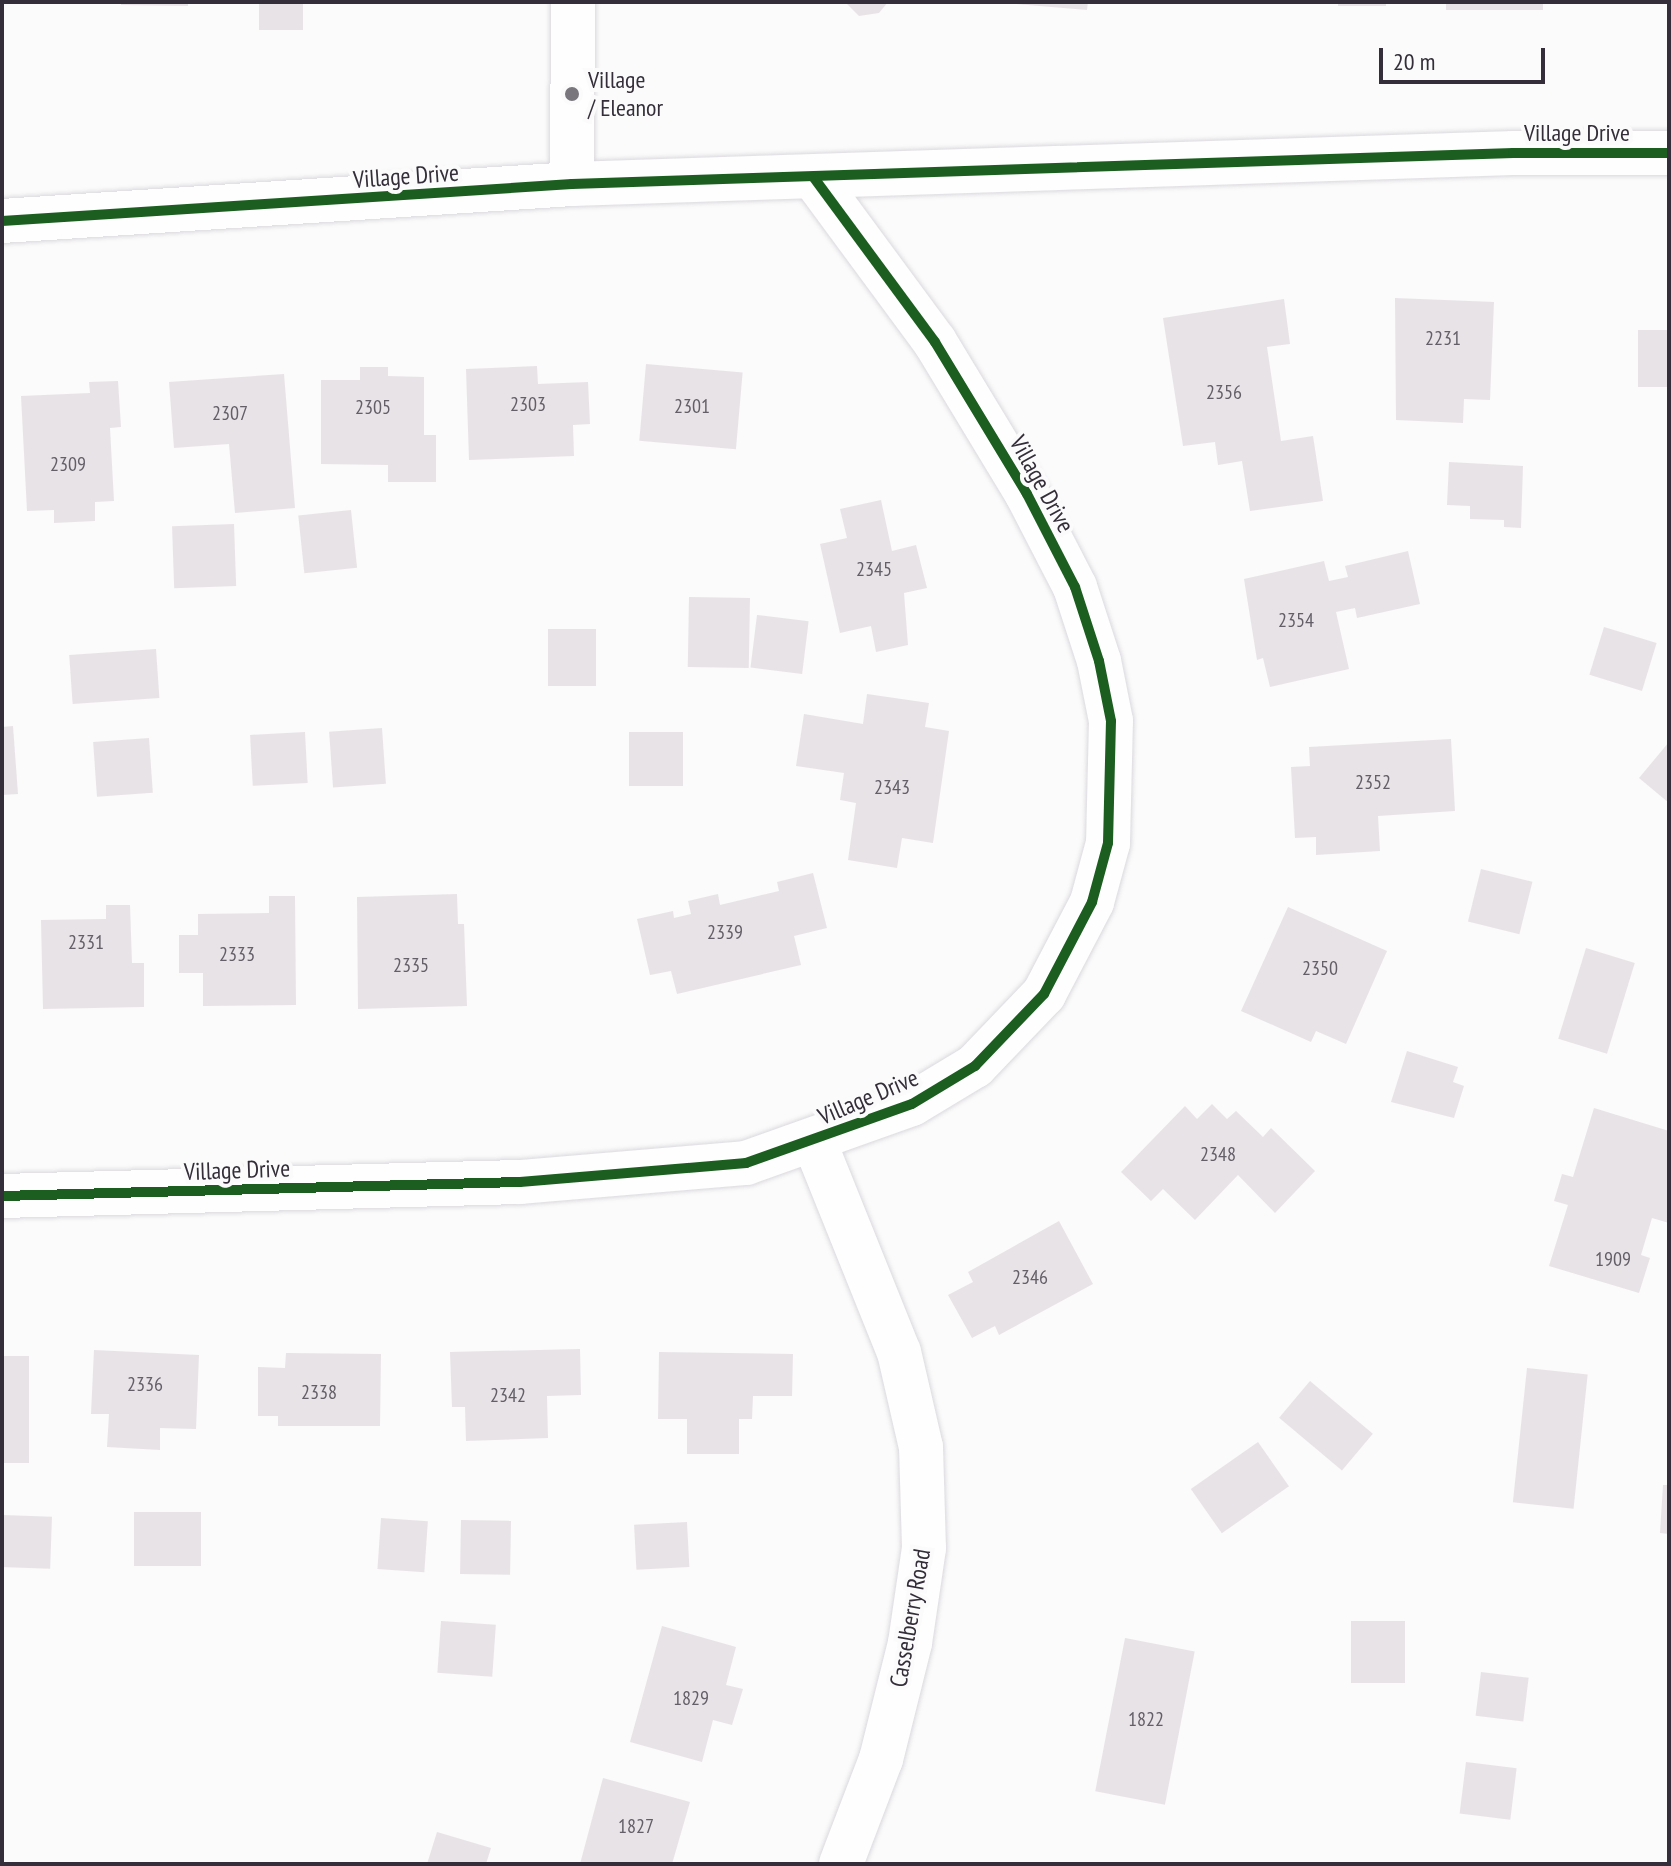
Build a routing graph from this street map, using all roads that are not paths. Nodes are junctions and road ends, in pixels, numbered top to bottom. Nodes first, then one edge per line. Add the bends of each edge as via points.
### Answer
1 (573, 2) edge
2 (1669, 153) edge
3 (814, 178) junction
4 (572, 184) junction
5 (2, 221) edge
6 (814, 1141) junction
7 (2, 1196) edge
8 (841, 1864) edge

1 - 4 street
2 - 3 street, Village Drive via 1513,153
3 - 4 street, Village Drive
3 - 6 street, Village Drive via 935,342 1027,494 1075,587 1111,721 1113,782 1108,843 1092,902 1044,994 975,1066 912,1104
4 - 5 street, Village Drive
6 - 7 street, Village Drive via 746,1163 536,1181
6 - 8 street, Casselberry Road via 899,1352 921,1447 924,1548 910,1643 881,1759

